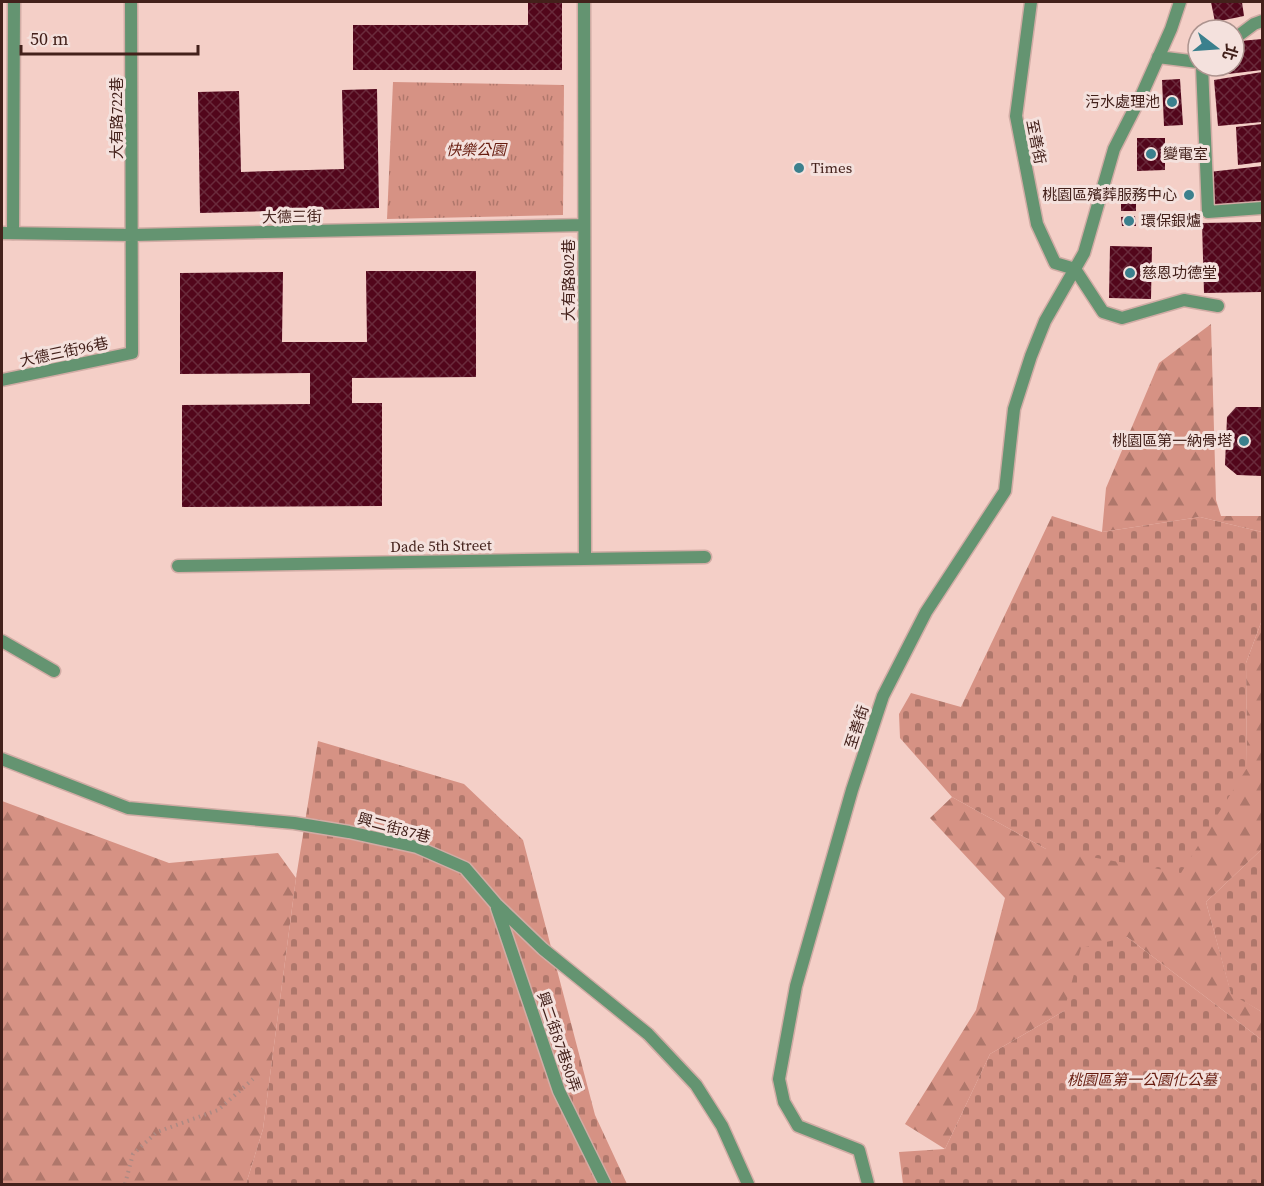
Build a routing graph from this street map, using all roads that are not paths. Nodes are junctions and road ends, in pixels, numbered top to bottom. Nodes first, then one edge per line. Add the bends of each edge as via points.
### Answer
1 (14, 2) edge
2 (131, 2) edge
3 (584, 2) edge
4 (1030, 2) edge
5 (1180, 2) edge
6 (1263, 21) edge
7 (1246, 30) edge
8 (1158, 57) junction
9 (1186, 60) edge
10 (1202, 78) edge
11 (1263, 208) edge
12 (584, 225) junction
13 (7, 233) edge
14 (133, 235) junction
15 (1075, 268) junction
16 (1218, 306) dead end
17 (132, 353) joint
18 (2, 380) edge
19 (705, 557) dead end
20 (585, 558) junction
21 (178, 566) dead end
22 (2, 641) edge
23 (54, 670) dead end
24 (2, 759) edge
25 (496, 904) junction
26 (605, 1185) edge
27 (748, 1185) edge
28 (868, 1185) edge

1 - 13 street
2 - 14 street, 大有路722巷
3 - 12 street, 大有路802巷
4 - 15 street, 至善街 via 1016,116 1037,224 1055,263
5 - 8 street, 至善街
6 - 7 street
8 - 9 street
8 - 15 street, 至善街 via 1114,149 1087,245
10 - 11 street via 1208,212
12 - 14 street, 大德三街
12 - 20 street, 大有路802巷
13 - 14 street, 大德三街
14 - 17 street, 大有路722巷
15 - 16 street via 1102,312 1122,318 1184,300
15 - 28 street, 至善街 via 1046,321 1014,409 1005,491 926,612 883,696 796,986 779,1079 784,1102 798,1126 859,1150
17 - 18 street, 大德三街96巷
19 - 20 street, Dade 5th Street
20 - 21 street, Dade 5th Street
22 - 23 street
24 - 25 street, 興二街87巷 via 128,808 294,823 417,847 465,868
25 - 26 street, 興二街87巷80弄 via 559,1091
25 - 27 street, 興二街87巷 via 543,949 648,1034 696,1085 722,1126

